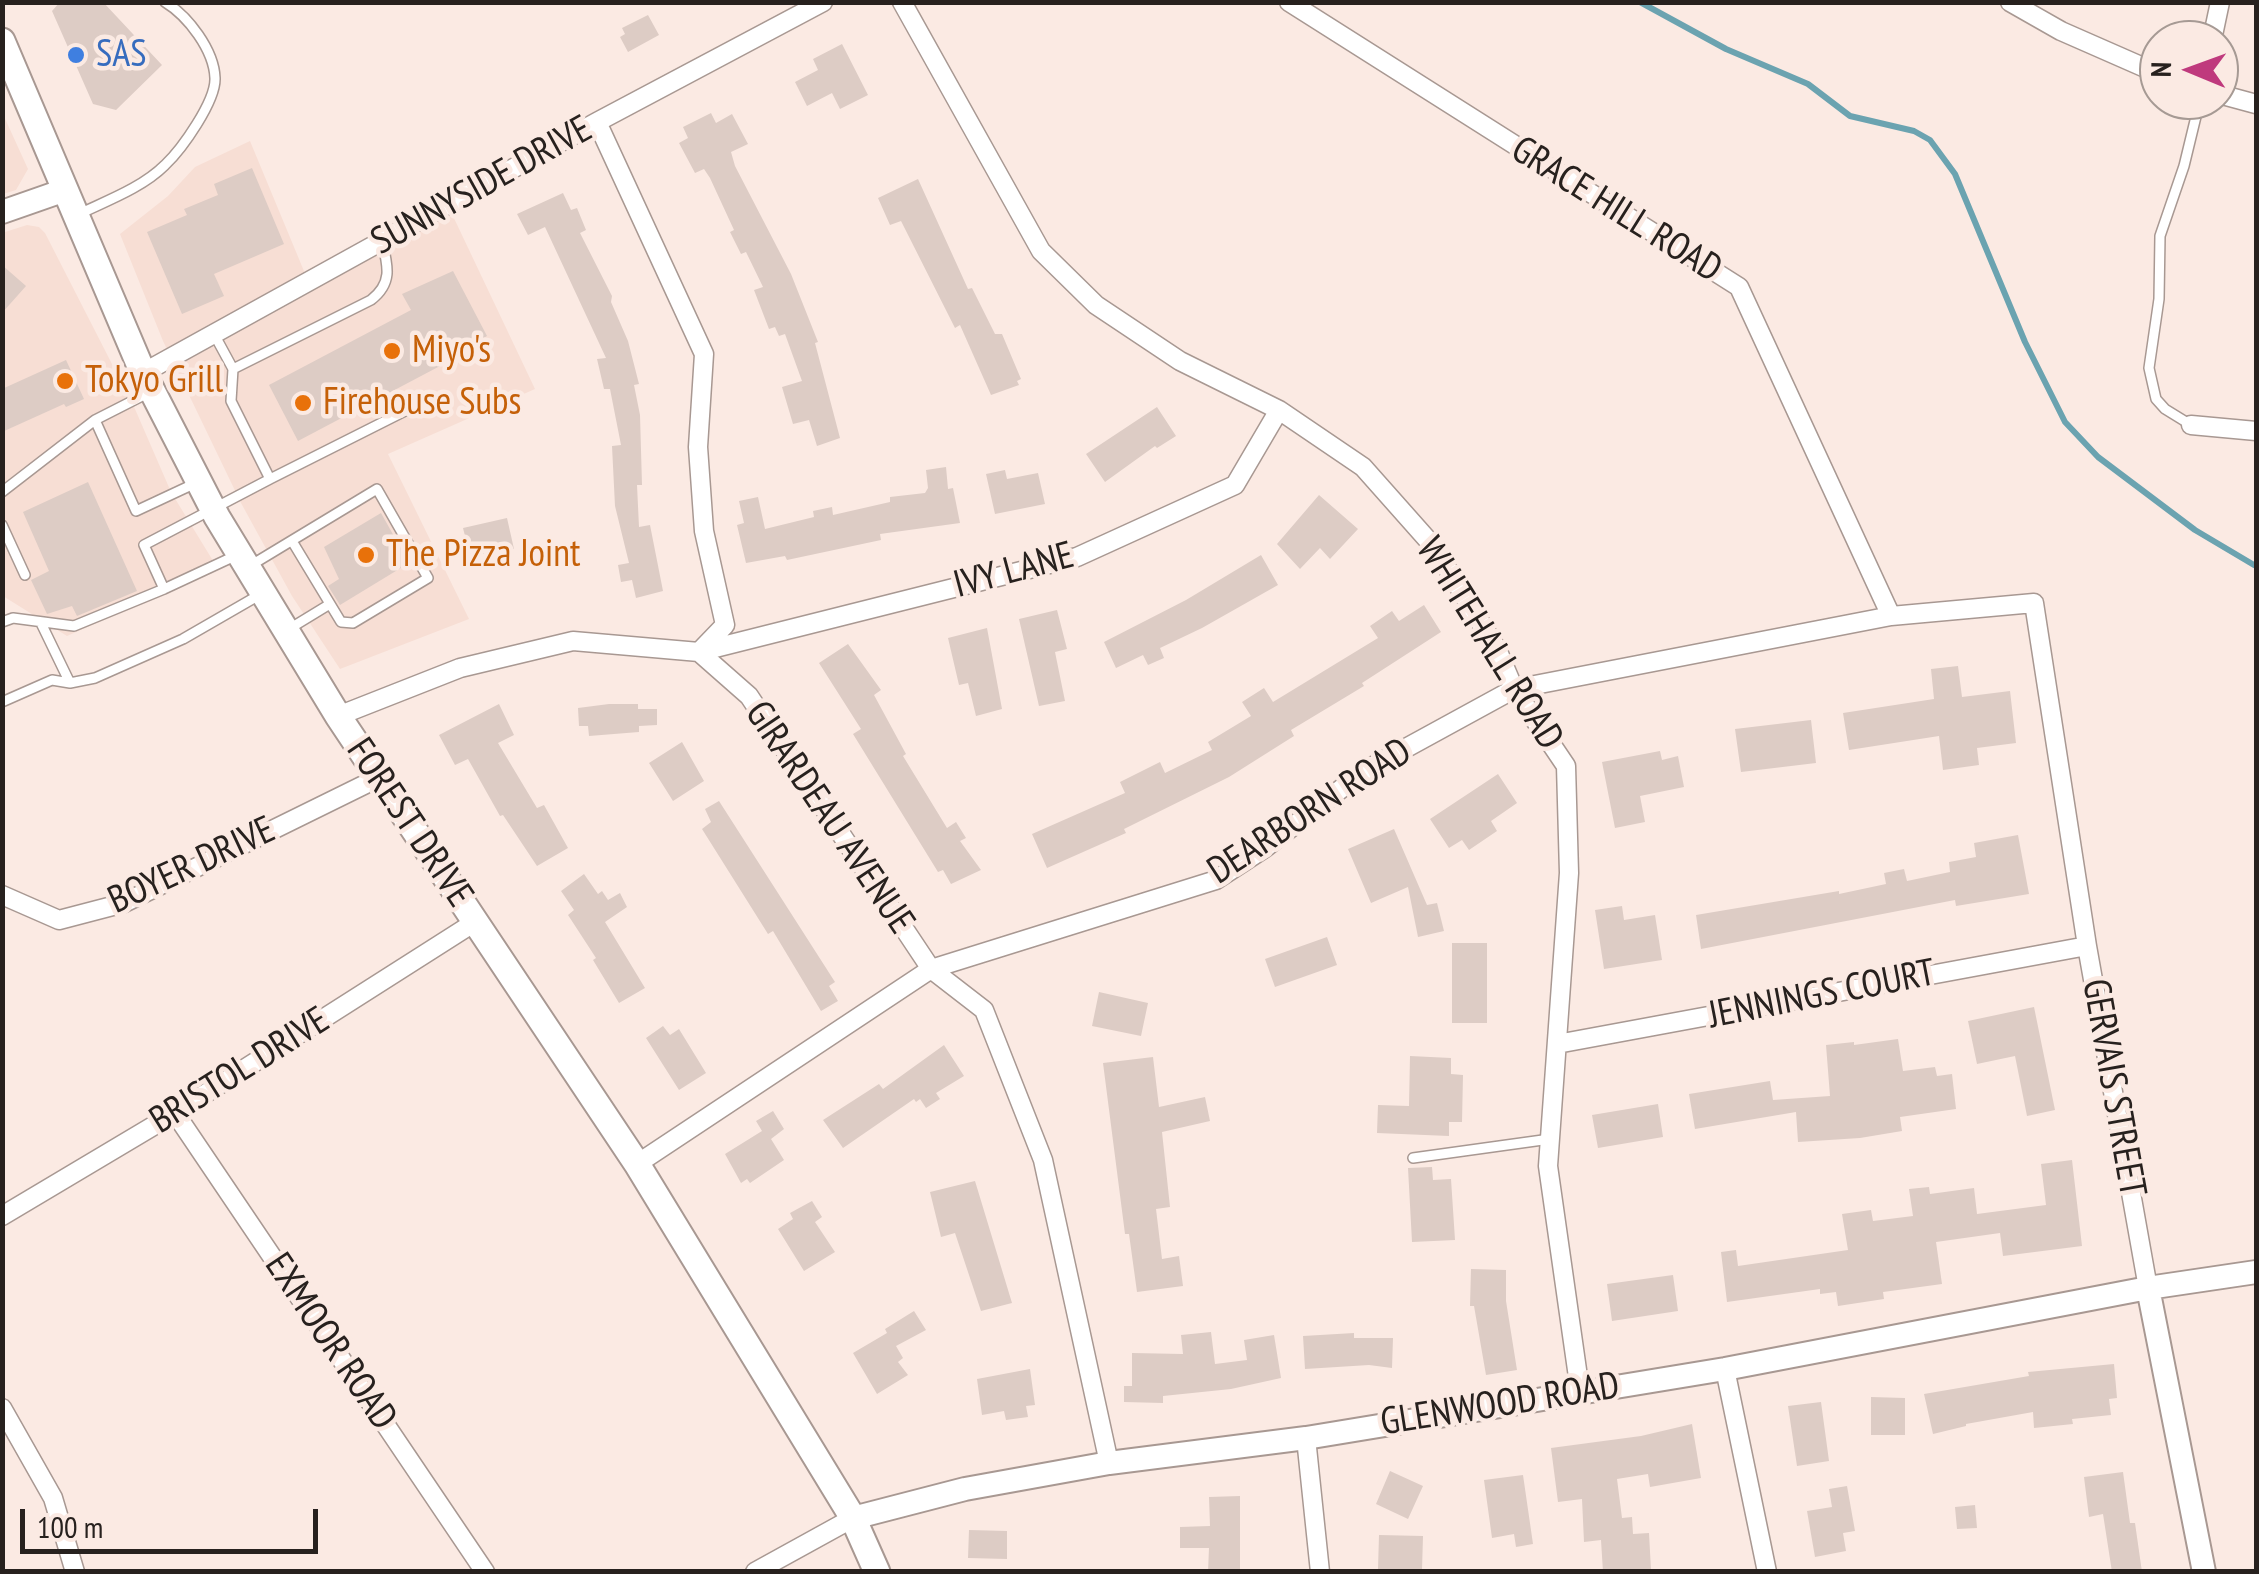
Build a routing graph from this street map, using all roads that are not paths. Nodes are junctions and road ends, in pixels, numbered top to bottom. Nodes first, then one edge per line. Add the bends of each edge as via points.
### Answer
1 (165, 2) edge
2 (823, 2) edge
3 (902, 2) edge
4 (1289, 2) edge
5 (2010, 2) edge
6 (2, 41) edge
7 (2139, 65) edge
8 (2195, 120) edge
9 (597, 122) junction
10 (65, 190) junction
11 (2, 212) edge
12 (76, 215) junction
13 (382, 241) junction
14 (214, 334) junction
15 (233, 369) junction
16 (148, 382) junction
17 (428, 400) dead end
18 (1279, 410) junction
19 (95, 420) junction
20 (2192, 425) joint
21 (2256, 431) edge
22 (270, 479) junction
23 (199, 482) junction
24 (2, 492) edge
25 (213, 509) junction
26 (2, 525) edge
27 (292, 541) junction
28 (244, 561) junction
29 (24, 575) dead end
30 (164, 588) junction
31 (263, 593) junction
32 (2034, 603) joint
33 (330, 604) junction
34 (1892, 616) junction
35 (2, 622) edge
36 (41, 623) junction
37 (286, 631) junction
38 (699, 652) junction
39 (70, 683) junction
40 (1514, 688) junction
41 (2, 702) edge
42 (338, 716) junction
43 (378, 778) junction
44 (2, 895) edge
45 (475, 922) junction
46 (2087, 946) junction
47 (931, 969) junction
48 (1557, 1044) junction
49 (175, 1113) junction
50 (1550, 1139) junction
51 (1413, 1158) dead end
52 (636, 1164) junction
53 (2, 1216) edge
54 (2256, 1272) edge
55 (2148, 1288) junction
56 (1724, 1369) junction
57 (1580, 1391) junction
58 (2, 1408) edge
59 (1306, 1438) junction
60 (1109, 1463) junction
61 (853, 1518) junction
62 (75, 1572) edge
63 (485, 1572) edge
64 (755, 1572) edge
65 (876, 1572) edge
66 (1320, 1572) edge
67 (1767, 1572) edge
68 (2204, 1572) edge

1 - 12 lane via 206,46 216,80 200,120 165,166
2 - 9 street, SUNNYSIDE DRIVE
3 - 18 street, WHITEHALL ROAD via 1041,251 1096,305 1166,352
4 - 34 street, GRACE HILL ROAD via 1738,287
5 - 7 street
6 - 10 main road, FOREST DRIVE
8 - 20 lane via 2160,236 2148,368 2156,399
9 - 13 street, SUNNYSIDE DRIVE
9 - 38 street via 704,354 698,447 704,531 725,625
10 - 11 street
10 - 12 main road, FOREST DRIVE
12 - 16 main road, FOREST DRIVE
13 - 14 street, SUNNYSIDE DRIVE
13 - 15 lane via 390,273 382,292
14 - 15 lane
14 - 16 street, SUNNYSIDE DRIVE
15 - 22 lane via 231,402
16 - 19 lane
16 - 23 main road, FOREST DRIVE
17 - 22 lane
18 - 38 street, IVY LANE via 1235,485 1077,557
18 - 40 street, WHITEHALL ROAD via 1362,468 1434,547
19 - 23 lane via 136,511
19 - 24 lane
20 - 21 street
22 - 25 lane
23 - 25 main road, FOREST DRIVE
25 - 28 main road, FOREST DRIVE
25 - 30 lane via 144,545
26 - 29 lane
27 - 28 lane
27 - 33 lane
27 - 33 lane via 378,489 428,578 353,623 341,622
28 - 30 lane
28 - 31 main road, FOREST DRIVE
30 - 36 lane via 74,626
31 - 37 main road, FOREST DRIVE
31 - 39 lane via 183,639
32 - 34 street, DEARBORN ROAD
32 - 46 street, GERVAIS STREET
33 - 37 lane
34 - 40 street, DEARBORN ROAD
35 - 36 lane
36 - 39 lane
37 - 42 main road, FOREST DRIVE
38 - 42 street, IVY LANE via 573,641 460,668
38 - 47 street, GIRARDEAU AVENUE via 749,696
39 - 41 lane via 52,680
40 - 47 street, DEARBORN ROAD via 1364,771 1216,880
40 - 48 street, WHITEHALL ROAD via 1566,766 1569,873
42 - 43 main road, FOREST DRIVE
43 - 44 street, BOYER DRIVE via 124,903 59,920
43 - 45 main road, FOREST DRIVE
45 - 49 street, BRISTOL DRIVE
45 - 52 main road, FOREST DRIVE
46 - 48 street, JENNINGS COURT
46 - 55 street, GERVAIS STREET
47 - 52 street, DEARBORN ROAD
47 - 60 street, GIRARDEAU AVENUE via 984,1010 1043,1160
48 - 50 street, WHITEHALL ROAD
49 - 53 street, BRISTOL DRIVE
49 - 63 street, EXMOOR ROAD
50 - 51 lane
50 - 57 street, WHITEHALL ROAD via 1548,1166
52 - 61 main road, FOREST DRIVE
54 - 55 street, GLENWOOD ROAD
55 - 56 street, GLENWOOD ROAD
55 - 68 street, GERVAIS STREET
56 - 57 street, GLENWOOD ROAD
56 - 67 street
57 - 59 street, GLENWOOD ROAD
58 - 62 street via 53,1498
59 - 60 street, GLENWOOD ROAD
59 - 66 street
60 - 61 street, GLENWOOD ROAD
61 - 64 street, GLENWOOD ROAD
61 - 65 main road, FOREST DRIVE

